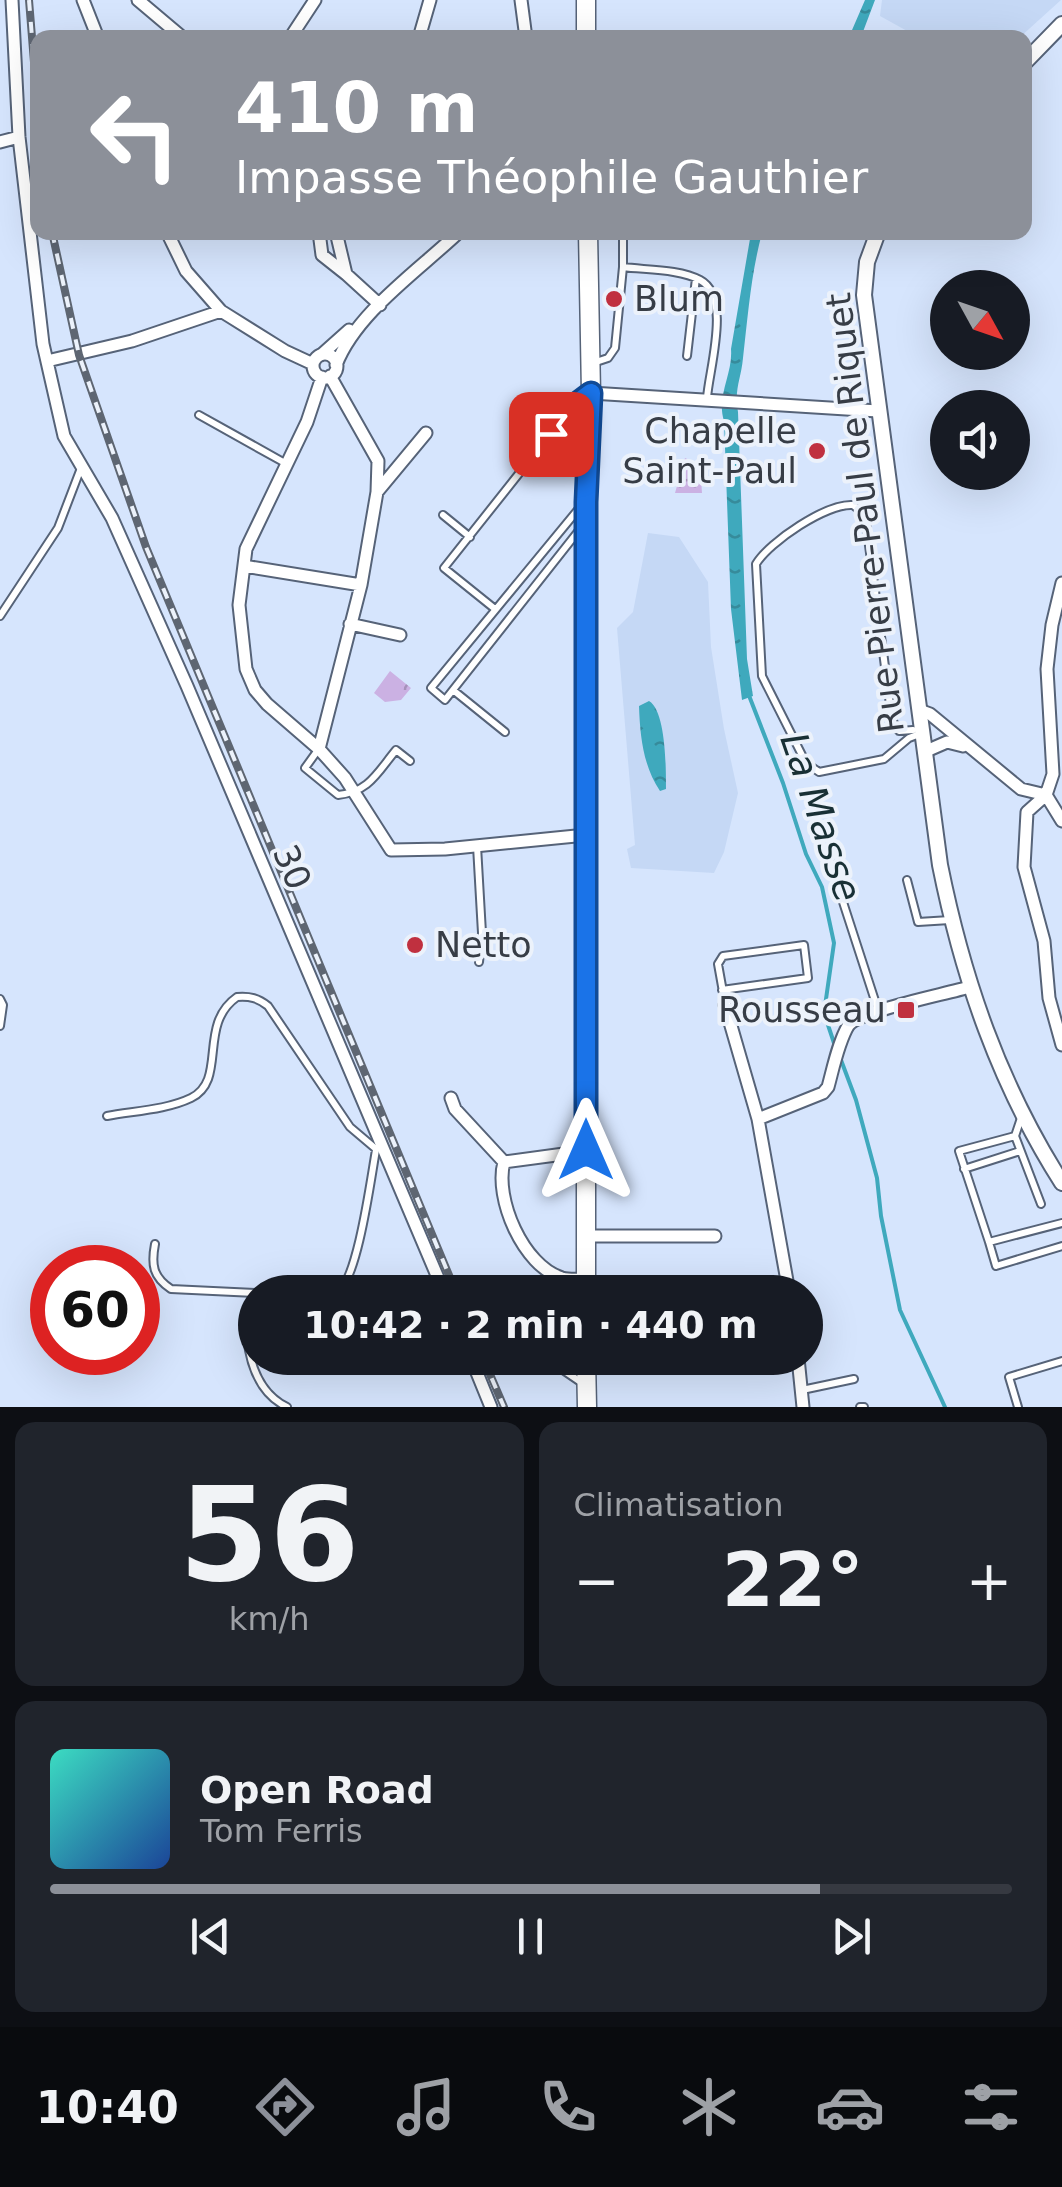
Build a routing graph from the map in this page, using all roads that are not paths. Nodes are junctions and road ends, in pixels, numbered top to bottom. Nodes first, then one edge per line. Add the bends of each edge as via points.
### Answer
1 (12, 0) edge
2 (82, 0) edge
3 (138, 0) edge
4 (315, 0) edge
5 (430, 0) edge
6 (521, 0) edge
7 (586, 0) edge
8 (1062, 24) edge
9 (95, 30) edge
10 (174, 30) edge
11 (295, 30) edge
12 (421, 30) edge
13 (525, 30) edge
14 (586, 30) edge
15 (1032, 55) edge
16 (20, 137) junction
17 (0, 142) edge
18 (30, 220) edge
19 (32, 240) edge
20 (171, 240) edge
21 (320, 240) edge
22 (338, 240) edge
23 (449, 240) edge
24 (588, 240) edge
25 (623, 240) edge
26 (875, 240) edge
27 (623, 267) junction
28 (346, 274) junction
29 (696, 278) junction
30 (380, 305) junction
31 (221, 312) junction
32 (361, 322) junction
33 (687, 356) dead end
34 (47, 360) junction
35 (317, 360) junction
36 (591, 364) junction
37 (329, 373) junction
38 (591, 393) junction
39 (712, 398) junction
40 (878, 412) junction
41 (199, 415) dead end
42 (426, 433) dead end
43 (378, 461) junction
44 (402, 462) junction
45 (286, 464) junction
46 (80, 468) junction
47 (377, 492) junction
48 (586, 502) junction
49 (443, 516) dead end
50 (580, 529) junction
51 (470, 537) junction
52 (244, 566) junction
53 (1062, 583) edge
54 (361, 585) junction
55 (495, 609) junction
56 (0, 616) edge
57 (350, 624) junction
58 (400, 634) dead end
59 (453, 690) junction
60 (918, 710) junction
61 (505, 732) dead end
62 (915, 733) joint
63 (968, 747) junction
64 (319, 749) junction
65 (924, 752) junction
66 (410, 762) dead end
67 (356, 794) junction
68 (1046, 794) junction
69 (1062, 821) edge
70 (586, 835) junction
71 (477, 846) junction
72 (830, 862) dead end
73 (906, 880) dead end
74 (951, 920) junction
75 (479, 962) dead end
76 (969, 988) junction
77 (722, 990) junction
78 (0, 999) edge
79 (725, 1005) joint
80 (878, 1010) junction
81 (0, 1026) edge
82 (1062, 1045) edge
83 (451, 1098) dead end
84 (1022, 1114) junction
85 (107, 1116) dead end
86 (758, 1119) junction
87 (1014, 1136) junction
88 (379, 1148) junction
89 (586, 1150) junction
90 (1020, 1151) junction
91 (504, 1162) junction
92 (964, 1168) junction
93 (1062, 1183) edge
94 (1041, 1204) dead end
95 (1062, 1224) edge
96 (586, 1236) junction
97 (714, 1236) dead end
98 (989, 1242) junction
99 (155, 1244) dead end
100 (1062, 1246) edge
101 (350, 1275) edge
102 (436, 1275) edge
103 (554, 1275) edge
104 (586, 1275) edge
105 (786, 1275) edge
106 (238, 1292) edge
107 (1062, 1361) edge
108 (257, 1375) edge
109 (477, 1375) edge
110 (570, 1375) edge
111 (586, 1375) edge
112 (800, 1375) edge
113 (854, 1378) dead end
114 (586, 1386) junction
115 (802, 1390) junction
116 (287, 1407) edge
117 (491, 1407) edge
118 (587, 1407) edge
119 (802, 1407) edge
120 (1018, 1407) edge

1 - 16 street, 30
2 - 9 street
3 - 10 street
4 - 11 street
5 - 12 street
6 - 13 street
7 - 14 main road
8 - 15 street
16 - 17 street
16 - 18 street, 30
19 - 34 street, 30
20 - 31 street via 186,271
21 - 28 street via 322,255
22 - 28 street
23 - 30 street
24 - 36 main road
25 - 27 lane
26 - 40 street, Rue Pierre-Paul de Riquet via 864,295
27 - 29 lane
27 - 36 lane via 615,348
28 - 30 street
29 - 33 lane
29 - 39 lane via 711,290 717,310
30 - 32 street
31 - 34 street
31 - 35 street via 285,351
32 - 35 street
32 - 37 street
34 - 46 street, 30 via 64,436
35 - 37 street via 314,371
35 - 37 street via 332,356
36 - 38 main road
37 - 43 street
37 - 45 street
38 - 39 street
38 - 48 main road
38 - 51 lane via 571,408
39 - 40 street
40 - 60 street, Rue Pierre-Paul de Riquet
41 - 45 lane
42 - 44 street
43 - 44 street
43 - 47 street
44 - 47 street
45 - 52 street
46 - 56 lane via 58,528
46 - 88 street, 30 via 112,518 188,686
47 - 54 street
48 - 50 main road
48 - 55 lane
49 - 51 lane
50 - 59 lane
50 - 70 main road
51 - 55 lane via 444,568
52 - 54 street
52 - 64 street via 240,606 250,680 266,704
53 - 68 street via 1048,651 1054,766
54 - 57 street
55 - 59 lane via 431,688 445,700
57 - 58 street
57 - 64 street
59 - 61 lane
60 - 63 street
60 - 65 street, Rue Pierre-Paul de Riquet
62 - 62 lane via 898,731 892,720 864,515 852,505 830,507 756,564 762,676 806,762 819,772 884,759
63 - 65 street via 947,742
63 - 68 street via 1021,789
64 - 67 street
64 - 67 lane via 305,768 338,795
65 - 74 street, Rue Pierre-Paul de Riquet
66 - 67 lane via 396,750
67 - 71 street via 391,850
68 - 69 street
68 - 82 street via 1028,812 1024,867
70 - 71 street
70 - 89 main road
71 - 75 lane
72 - 80 lane
73 - 74 lane via 918,922
74 - 76 street, Rue Pierre-Paul de Riquet
76 - 80 street
76 - 84 street, Rue Pierre-Paul de Riquet
77 - 77 lane via 723,956 804,945 808,978
77 - 79 lane
78 - 81 lane
79 - 86 street
80 - 86 street via 847,1029 828,1087
83 - 91 street
84 - 87 lane
84 - 93 street, Rue Pierre-Paul de Riquet
85 - 88 lane via 192,1098 208,1081 219,1014 248,996 268,1006 350,1127
86 - 105 street
87 - 90 lane
87 - 92 lane via 959,1151
88 - 101 lane
88 - 102 street, 30
89 - 91 street
89 - 96 main road
90 - 92 lane
90 - 94 lane
91 - 103 street via 501,1182 524,1244
92 - 98 lane
95 - 98 lane
96 - 97 street
96 - 104 main road
98 - 100 lane via 996,1266
99 - 106 lane via 152,1264 171,1289
107 - 120 lane via 1010,1377
108 - 116 lane
109 - 117 street
110 - 114 lane
111 - 114 main road
112 - 115 street
113 - 115 lane
114 - 118 main road
115 - 119 street

